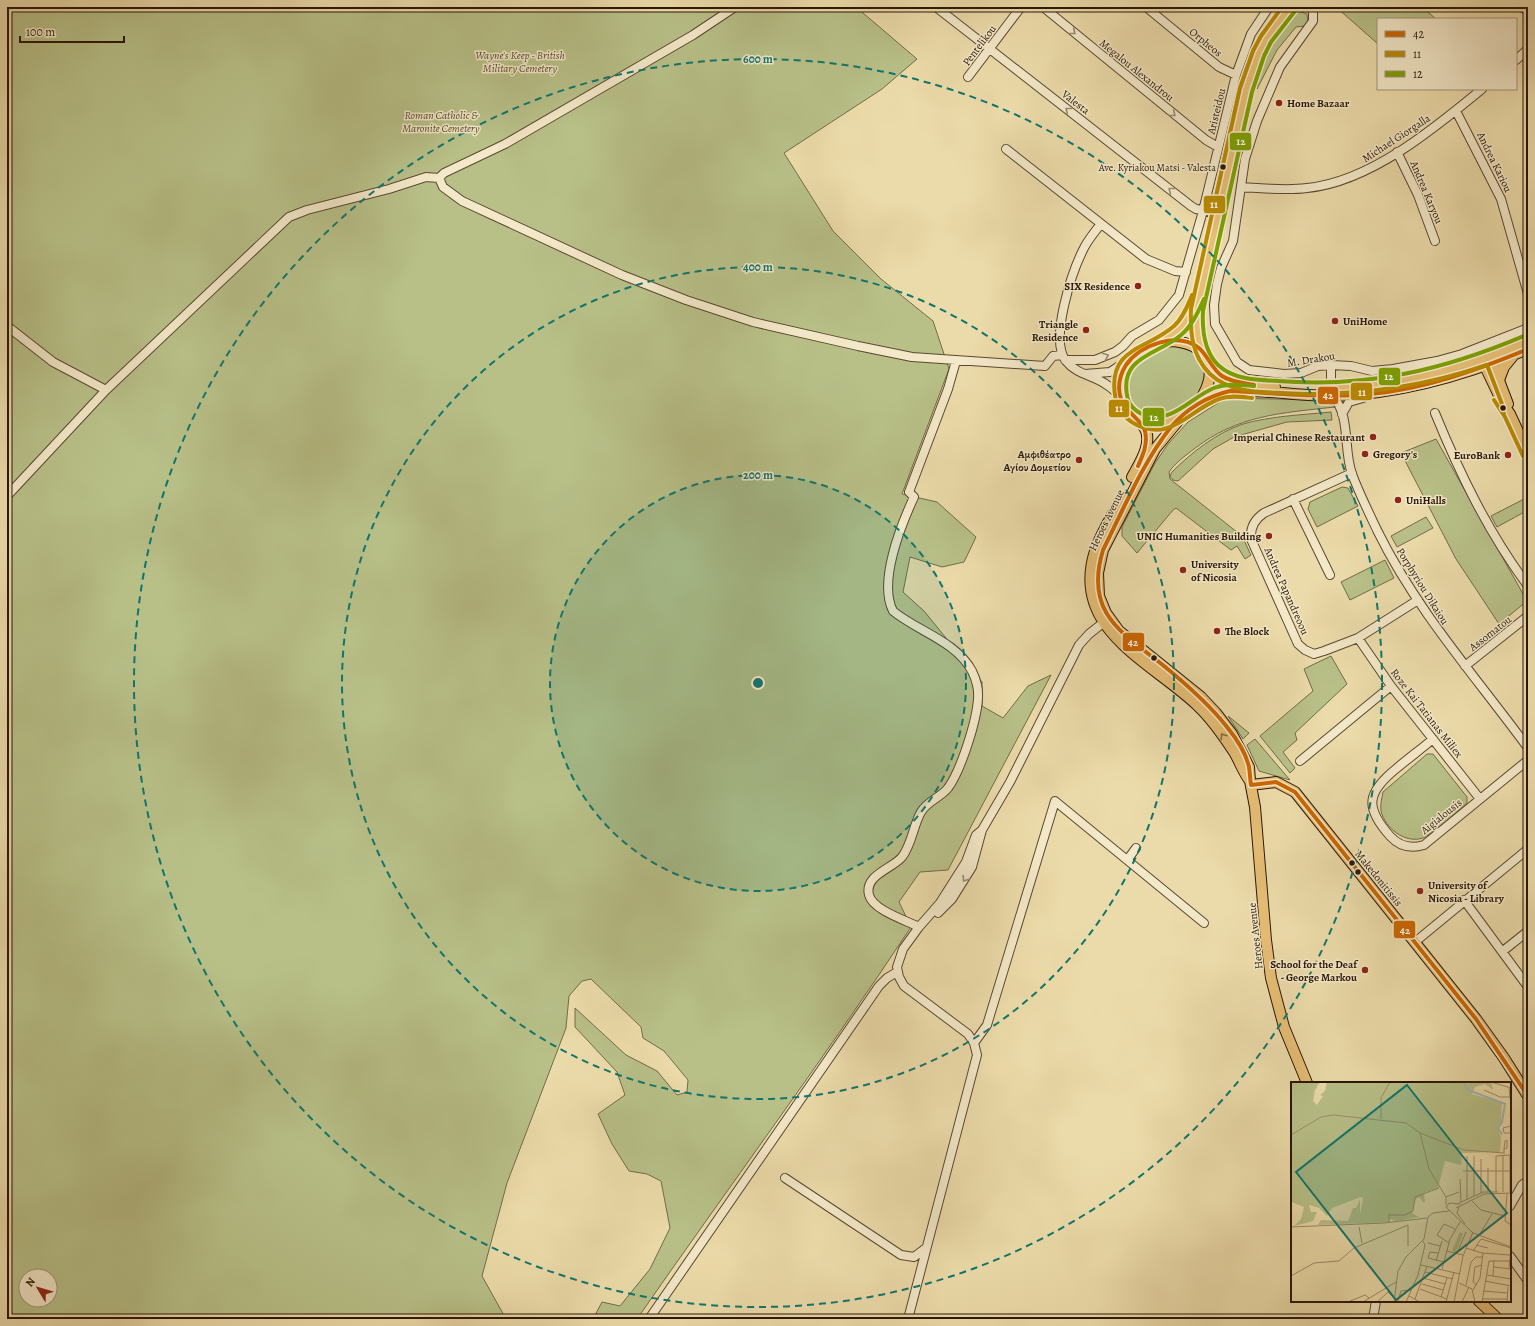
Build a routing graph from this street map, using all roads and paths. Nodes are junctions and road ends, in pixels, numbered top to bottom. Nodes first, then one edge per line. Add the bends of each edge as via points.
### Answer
1 (735, 7) edge
2 (936, 7) edge
3 (1021, 7) edge
4 (1043, 7) edge
5 (1146, 7) edge
6 (1290, 7) edge
7 (1310, 7) edge
8 (1522, 7) edge
9 (1267, 8) edge
10 (1528, 12) edge
11 (990, 48) junction
12 (1528, 49) edge
13 (1517, 59) edge
14 (1236, 75) junction
15 (968, 77) dead end
16 (1481, 90) edge
17 (1456, 111) junction
18 (1218, 147) junction
19 (1006, 149) dead end
20 (1397, 152) junction
21 (439, 178) junction
22 (1241, 187) junction
23 (1203, 211) junction
24 (1218, 213) junction
25 (1100, 225) junction
26 (1435, 241) dead end
27 (1186, 272) junction
28 (1528, 294) edge
29 (1199, 295) junction
30 (7, 326) edge
31 (1528, 328) edge
32 (1528, 341) edge
33 (1152, 345) junction
34 (1200, 349) junction
35 (1528, 349) edge
36 (1515, 354) junction
37 (1063, 358) junction
38 (1132, 358) junction
39 (956, 361) junction
40 (1487, 362) junction
41 (1208, 363) junction
42 (1331, 365) junction
43 (1082, 374) junction
44 (1499, 380) junction
45 (106, 390) junction
46 (1332, 392) junction
47 (1370, 394) junction
48 (1121, 397) junction
49 (1195, 407) junction
50 (1435, 413) dead end
51 (1342, 414) junction
52 (1510, 414) junction
53 (1183, 415) junction
54 (1133, 416) junction
55 (1528, 453) edge
56 (1352, 473) junction
57 (7, 496) edge
58 (1293, 499) junction
59 (1330, 575) dead end
60 (1528, 586) edge
61 (1418, 600) junction
62 (1528, 616) edge
63 (1106, 621) junction
64 (1358, 638) junction
65 (1465, 666) junction
66 (1391, 686) junction
67 (1433, 739) junction
68 (1528, 748) edge
69 (1528, 760) edge
70 (1300, 761) dead end
71 (1250, 783) junction
72 (1480, 799) junction
73 (982, 830) junction
74 (1136, 848) dead end
75 (1528, 849) edge
76 (1128, 859) junction
77 (1464, 900) junction
78 (1204, 923) dead end
79 (919, 927) junction
80 (1528, 931) edge
81 (912, 938) junction
82 (1415, 942) junction
83 (1503, 951) junction
84 (897, 972) junction
85 (1528, 986) edge
86 (974, 1043) junction
87 (1307, 1082) edge
88 (1528, 1096) edge
89 (786, 1178) dead end
90 (1528, 1180) edge
91 (1511, 1204) edge
92 (926, 1247) junction
93 (1511, 1257) edge
94 (1528, 1281) edge
95 (1376, 1302) edge
96 (1480, 1302) edge
97 (1495, 1318) edge
98 (649, 1319) edge
99 (908, 1319) edge
100 (1373, 1319) edge

1 - 21 street via 693,35 512,140 444,173
2 - 11 street, Valesta
3 - 11 street, Pentelikou
4 -> 18 street, Megalou Alexandrou via 1206,140
5 - 14 street, Orpheos via 1219,67
6 - 24 main road via 1266,39 1251,72
7 - 22 street, M. Drakou via 1313,21 1280,67 1257,121 1245,159
8 - 10 street
9 - 14 street, Aristeidou via 1248,41
11 - 15 street, Pentelikou
23 -> 11 street, Valesta via 1191,206
12 - 13 street
14 - 18 street, Aristeidou
16 - 17 street, Michael Giorgalla
17 - 20 street, Michael Giorgalla
17 - 28 street, Andrea Kariou via 1501,199
18 - 23 street, Aristeidou
19 - 25 street
20 - 22 street, Michael Giorgalla via 1368,170 1333,183 1308,188
20 - 26 street, Andrea Karyou via 1418,196
21 - 39 street via 443,187 462,202 622,275 686,300 783,329 912,357
21 - 45 street via 426,177 289,217
22 - 42 street, M. Drakou via 1233,241 1217,284 1214,305 1216,328 1244,369 1293,374 1318,366
23 - 24 street
23 - 27 street, Aristeidou
24 - 29 main road
25 - 27 street via 1146,260 1175,271
25 - 37 street via 1083,249 1071,279 1063,310 1060,348
37 -> 27 street, Aristeidou via 1089,361 1105,357 1123,346 1132,336 1159,320 1171,308 1179,295
29 - 33 main road via 1182,326
29 - 34 main road via 1196,326
30 - 45 street via 54,362
31 - 42 street, M. Drakou via 1462,354 1412,366 1372,371
32 - 40 main road
33 - 34 main road via 1180,342
33 - 38 main road
34 - 41 main road
35 - 36 main road
36 - 40 main road
36 - 44 main road via 1504,367
37 - 39 street via 1053,356 1045,366
37 - 43 street
38 - 43 street via 1110,372
38 - 48 main road via 1124,367 1120,379
39 - 79 street via 936,425 909,492 914,497 898,538 887,588 893,611 943,642 960,657 971,670 978,686 978,702 973,724 956,772 947,789 924,807 902,857 893,866 875,876 870,885 869,894 873,904
40 - 44 main road
40 - 46 main road via 1426,377
40 - 47 main road via 1433,382
40 - 52 main road via 1502,404
41 - 46 main road via 1222,376 1236,382
41 - 49 main road via 1208,385
42 - 46 street
43 - 48 street via 1107,385
44 - 52 main road
45 - 57 street
46 - 47 main road
46 - 49 main road via 1224,391
46 - 51 street, Porphyriou Dikaiou
47 - 51 street via 1349,402
48 - 54 main road via 1125,408
49 - 53 main road
50 - 60 street via 1468,489 1487,525
51 - 56 street, Porphyriou Dikaiou
52 - 55 main road
53 - 54 main road via 1169,422 1154,424
53 - 63 main road, Heroes Avenue via 1155,449 1101,556 1098,573 1099,596
54 - 63 main road, Heroes Avenue via 1144,427 1146,447 1100,538 1092,561 1090,586 1094,604
56 - 58 street, Andrea Papandreoou
56 - 61 street, Porphyriou Dikaiou via 1396,566
58 - 59 street
58 - 64 street, Andrea Papandreoou via 1260,516 1252,527 1251,539 1298,644 1314,654
61 - 64 street, Andrea Papandreoou
61 - 65 street, Porphyriou Dikaiou
62 - 65 street, Assomatou
63 - 71 main road, Heroes Avenue via 1113,635 1207,715 1226,740
63 - 73 street via 1079,645 1010,782
64 - 66 street, Roze Kai Tatianas Miliex
65 - 68 street, Porphyriou Dikaiou
66 - 67 street, Roze Kai Tatianas Miliex
66 - 70 street
67 - 72 street, Roze Kai Tatianas Miliex
67 - 72 street, Aigialousis via 1376,788 1373,809 1376,818 1401,845 1416,848 1424,845
69 - 72 street, Aigialousis
71 - 82 main road, Makedonitissis via 1276,782 1295,792
71 - 87 main road, Heroes Avenue via 1255,806 1271,978 1284,1027
73 - 79 street via 976,835 966,862 940,903
73 -> 81 street via 972,868 952,899
74 - 76 street
75 - 77 street
76 - 78 street
76 - 86 street via 1055,801 987,1025
77 - 82 street
77 - 83 street
79 - 81 street
80 - 83 street
81 - 84 street via 900,956
82 - 88 main road, Makedonitissis via 1476,1019
83 - 85 street
84 - 86 street via 904,986 960,1026
84 - 98 street via 886,978 879,986
86 - 92 street via 977,1062
89 - 92 street via 901,1255 914,1257
90 - 91 street via 1522,1185
92 - 99 street
93 - 94 street
95 - 100 street
96 - 97 main road

